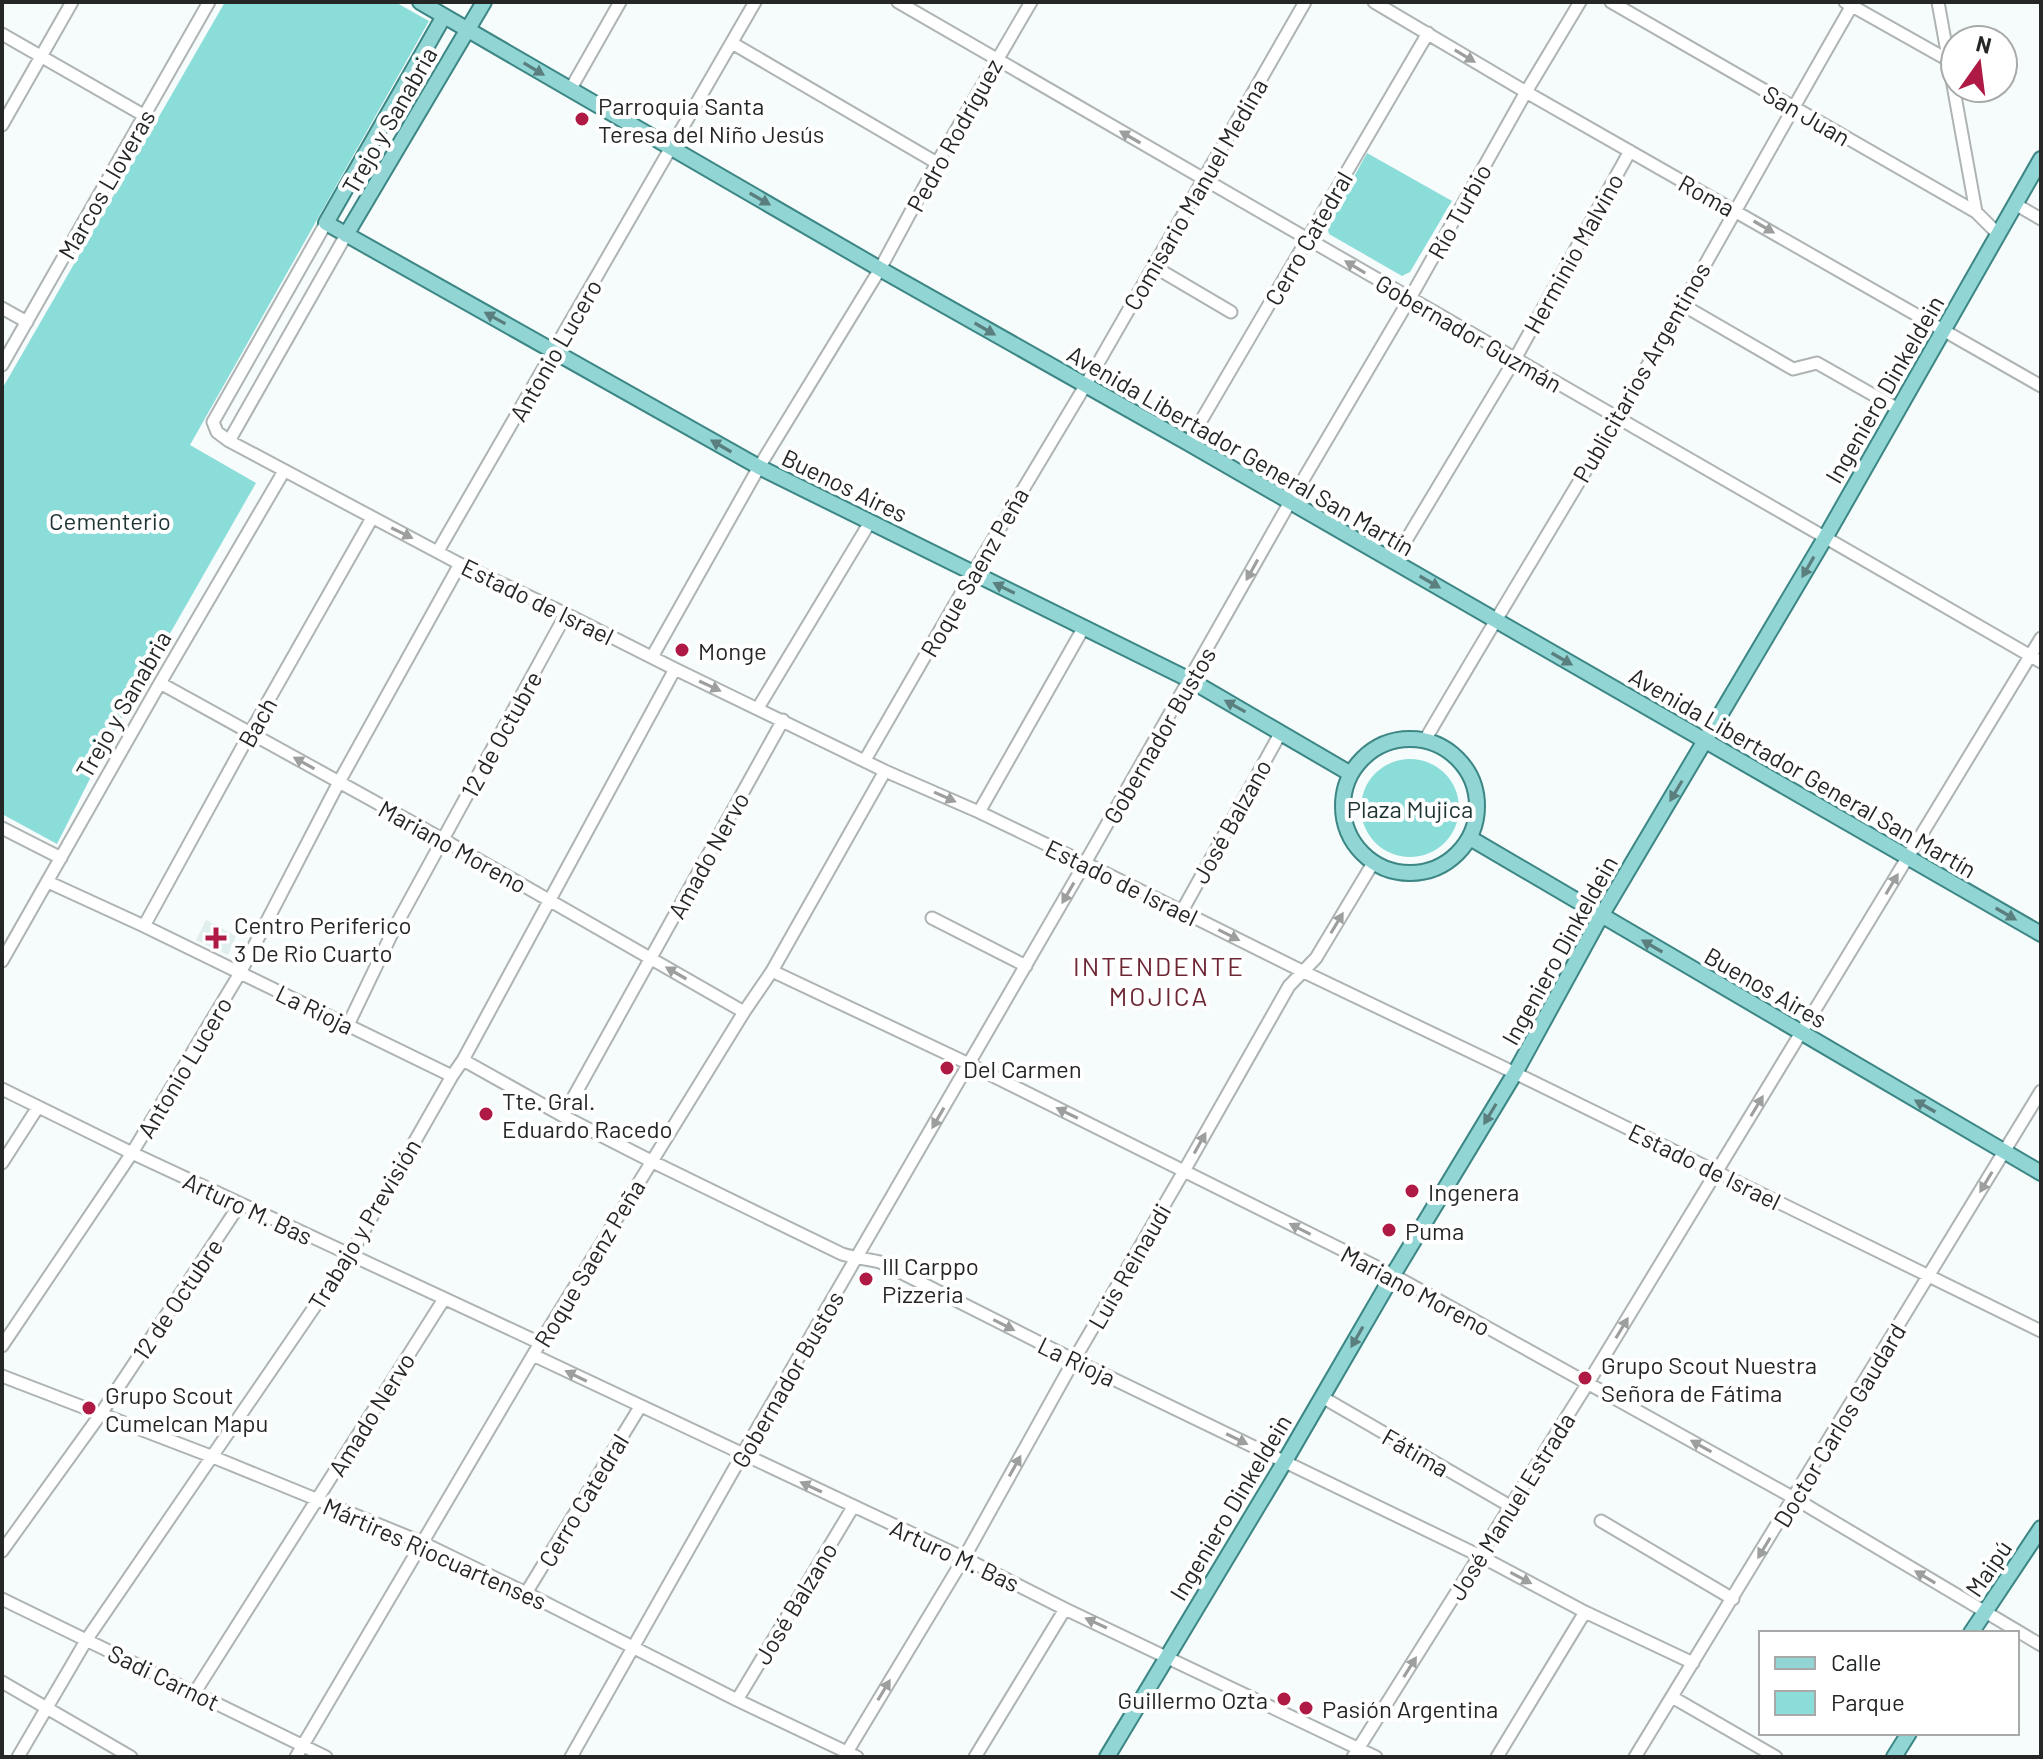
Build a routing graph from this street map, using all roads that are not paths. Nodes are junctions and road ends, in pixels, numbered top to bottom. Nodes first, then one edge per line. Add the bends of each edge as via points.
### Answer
1 (72, 2) edge
2 (209, 2) edge
3 (420, 2) edge
4 (484, 2) edge
5 (620, 2) edge
6 (755, 2) edge
7 (898, 2) edge
8 (1031, 2) edge
9 (1305, 2) edge
10 (1374, 2) edge
11 (1580, 2) edge
12 (1611, 2) edge
13 (1938, 2) edge
14 (1850, 3) edge
15 (444, 16) junction
16 (1942, 24) edge
17 (467, 30) junction
18 (1428, 33) junction
19 (2, 34) edge
20 (732, 43) junction
21 (1939, 55) edge
22 (41, 56) junction
23 (997, 59) junction
24 (570, 90) junction
25 (1526, 92) junction
26 (1956, 104) edge
27 (1792, 107) junction
28 (145, 116) junction
29 (2, 125) edge
30 (671, 148) junction
31 (1630, 151) junction
32 (2041, 159) edge
33 (937, 163) junction
34 (1203, 179) junction
35 (2015, 204) junction
36 (1734, 209) junction
37 (1976, 212) junction
38 (2041, 219) edge
39 (326, 223) junction
40 (1998, 234) junction
41 (346, 235) junction
42 (1307, 239) junction
43 (1153, 266) junction
44 (880, 269) junction
45 (1409, 300) junction
46 (1681, 304) junction
47 (2, 308) edge
48 (1231, 312) dead end
49 (27, 322) junction
50 (1943, 329) junction
51 (555, 351) junction
52 (1515, 359) junction
53 (2, 365) edge
54 (1085, 386) junction
55 (2041, 386) edge
56 (1898, 409) junction
57 (1617, 417) junction
58 (213, 422) joint
59 (229, 441) junction
60 (1188, 443) junction
61 (759, 467) junction
62 (284, 471) junction
63 (1290, 502) junction
64 (372, 518) junction
65 (870, 522) junction
66 (1825, 538) junction
67 (438, 551) junction
68 (1393, 562) junction
69 (460, 564) junction
70 (973, 573) junction
71 (566, 614) junction
72 (1495, 620) junction
73 (1084, 627) junction
74 (2041, 638) edge
75 (652, 657) junction
76 (2036, 659) edge
77 (675, 669) junction
78 (1190, 680) junction
79 (160, 683) junction
80 (758, 708) junction
81 (783, 720) junction
82 (1281, 732) junction
83 (250, 733) junction
84 (1425, 740) junction
85 (1706, 741) junction
86 (865, 760) junction
87 (885, 771) junction
88 (1351, 774) junction
89 (339, 782) junction
90 (979, 812) junction
91 (2, 828) edge
92 (1470, 838) junction
93 (444, 840) junction
94 (61, 858) junction
95 (1908, 858) junction
96 (1085, 863) junction
97 (1373, 863) junction
98 (48, 882) junction
99 (550, 900) junction
100 (1182, 911) junction
101 (1601, 916) junction
102 (932, 918) dead end
103 (144, 926) junction
104 (2041, 934) edge
105 (651, 959) junction
106 (2, 961) edge
107 (1026, 966) junction
108 (772, 971) junction
109 (1304, 972) junction
110 (240, 973) junction
111 (744, 1012) junction
112 (348, 1025) junction
113 (1801, 1033) junction
114 (463, 1060) junction
115 (969, 1064) junction
116 (1515, 1073) junction
117 (452, 1076) junction
118 (2, 1089) edge
119 (2041, 1091) edge
120 (38, 1107) junction
121 (563, 1116) junction
122 (2003, 1152) junction
123 (132, 1153) junction
124 (651, 1161) junction
125 (2, 1163) edge
126 (1184, 1171) junction
127 (1717, 1172) junction
128 (2041, 1173) edge
129 (240, 1204) junction
130 (350, 1255) junction
131 (857, 1259) junction
132 (1393, 1275) junction
133 (1930, 1276) junction
134 (444, 1299) junction
135 (2041, 1331) edge
136 (540, 1343) junction
137 (2, 1346) edge
138 (533, 1355) junction
139 (1074, 1360) junction
140 (2, 1376) edge
141 (1588, 1383) junction
142 (1322, 1397) junction
143 (640, 1407) junction
144 (100, 1415) junction
145 (742, 1455) junction
146 (213, 1457) junction
147 (1285, 1461) junction
148 (1794, 1498) junction
149 (317, 1499) junction
150 (1510, 1506) junction
151 (853, 1507) junction
152 (1601, 1521) dead end
153 (2041, 1528) edge
154 (421, 1542) junction
155 (2, 1551) edge
156 (1480, 1556) junction
157 (964, 1558) junction
158 (526, 1593) junction
159 (2, 1599) edge
160 (1733, 1599) junction
161 (1065, 1609) junction
162 (1585, 1612) junction
163 (1984, 1613) junction
164 (1972, 1631) edge
165 (2016, 1631) edge
166 (2019, 1633) edge
167 (87, 1639) junction
168 (2041, 1645) edge
169 (634, 1648) junction
170 (1167, 1656) junction
171 (1693, 1663) junction
172 (2, 1682) edge
173 (195, 1692) junction
174 (1672, 1697) junction
175 (737, 1700) junction
176 (47, 1708) junction
177 (1908, 1735) edge
178 (303, 1745) junction
179 (1356, 1753) edge
180 (849, 1755) edge
181 (18, 1757) edge
182 (131, 1757) edge
183 (296, 1757) edge
184 (326, 1757) edge
185 (571, 1757) edge
186 (975, 1757) edge
187 (1107, 1757) edge
188 (1376, 1757) edge
189 (1497, 1757) edge
190 (1635, 1757) edge
191 (1776, 1757) edge
192 (1894, 1757) edge

1 - 22 street
2 - 28 street, Marcos Lloveras
3 - 15 main road, Avenida Libertador General San Martín
4 - 17 main road, Trejo y Sanabria
5 - 24 street
6 - 20 street, Antonio Lucero
7 - 23 street, Gobernador Guzmán
8 - 23 street, Pedro Rodríguez
9 - 34 street, Comisario Manuel Medina
10 - 18 street, Roma
11 - 25 street, Río Turbio
12 - 27 street, San Juan
13 - 16 street
14 - 21 street
14 - 27 street, Publicitarios Argentinos
15 - 17 main road, Avenida Libertador General San Martín
15 - 39 main road, Trejo y Sanabria
17 -> 24 main road, Avenida Libertador General San Martín
17 - 41 main road, Trejo y Sanabria
18 -> 25 street, Roma
18 - 42 street, Cerro Catedral
19 - 22 street
20 - 30 street, Antonio Lucero
20 - 33 street
22 - 28 street
22 - 29 street
23 - 33 street, Pedro Rodríguez
34 -> 23 street, Gobernador Guzmán
24 - 30 main road, Avenida Libertador General San Martín
25 - 31 street, Roma
25 - 45 street, Río Turbio
26 - 37 street
27 - 36 street, Publicitarios Argentinos
27 - 37 street, San Juan
28 - 49 street, Marcos Lloveras
30 -> 44 main road, Avenida Libertador General San Martín
30 - 51 street, Antonio Lucero
31 - 36 street, Roma
31 - 52 street, Herminio Malvino
32 - 35 main road, Ingeniero Dinkeldein
33 - 44 street, Pedro Rodríguez
34 - 42 street, Gobernador Guzmán
34 - 43 street, Comisario Manuel Medina
35 - 38 street
35 - 40 main road, Ingeniero Dinkeldein
36 - 46 street, Publicitarios Argentinos
36 -> 50 street, Roma
37 - 40 street, San Juan
39 - 41 main road, Buenos Aires
39 - 58 street, Trejo y Sanabria
40 - 50 main road, Ingeniero Dinkeldein
51 -> 41 main road, Buenos Aires
41 - 59 street, Trejo y Sanabria
45 -> 42 street, Gobernador Guzmán
42 - 60 street, Cerro Catedral
43 - 48 street
43 - 54 street, Comisario Manuel Medina
44 -> 54 main road, Avenida Libertador General San Martín
44 - 61 street
45 - 52 street, Gobernador Guzmán
45 - 63 street, Río Turbio
46 - 56 street via 1793,369 1817,363
46 - 57 street, Publicitarios Argentinos
47 - 49 street
49 - 53 street, Marcos Lloveras
50 - 55 street, Roma
50 - 56 main road, Ingeniero Dinkeldein
61 -> 51 main road, Buenos Aires
51 - 67 street, Antonio Lucero
52 - 57 street, Gobernador Guzmán
52 - 68 street, Herminio Malvino
54 - 60 main road, Avenida Libertador General San Martín
54 - 70 street, Roque Saenz Peña
56 - 66 main road, Ingeniero Dinkeldein
57 - 66 street, Gobernador Guzmán
57 - 72 street, Publicitarios Argentinos
58 - 59 street, Estado de Israel
59 - 62 street, Estado de Israel
60 - 63 main road, Avenida Libertador General San Martín
61 - 65 main road, Buenos Aires
61 - 75 street
62 - 64 street, Estado de Israel
62 - 79 street, Trejo y Sanabria
63 - 68 main road, Avenida Libertador General San Martín
63 -> 78 street, Gobernador Bustos
64 -> 67 street, Estado de Israel
64 - 83 street, Bach
65 - 70 main road, Buenos Aires
65 - 80 street
66 - 76 street, Gobernador Guzmán
66 -> 85 main road, Ingeniero Dinkeldein
67 - 69 street, Estado de Israel
68 -> 72 main road, Avenida Libertador General San Martín
69 - 71 street, Estado de Israel
69 - 89 street, Antonio Lucero
73 -> 70 main road, Buenos Aires
70 - 86 street, Roque Saenz Peña
71 - 75 street, Estado de Israel
71 - 93 street, 12 de Octubre
72 - 84 street, Publicitarios Argentinos
72 -> 85 main road, Avenida Libertador General San Martín
73 - 78 main road, Buenos Aires
73 - 90 street
74 - 76 street, José Manuel Estrada
75 - 77 street, Estado de Israel
76 - 95 street, José Manuel Estrada
77 -> 80 street, Estado de Israel
77 - 99 street, Trabajo y Previsión
82 -> 78 main road, Buenos Aires
78 - 96 street, Gobernador Bustos
79 - 83 street, Mariano Moreno
79 - 94 street, Trejo y Sanabria
80 - 81 street, Estado de Israel
81 - 86 street, Estado de Israel
81 - 105 street, Amado Nervo
82 - 88 main road, Buenos Aires
82 - 100 street, José Balzano
89 -> 83 street, Mariano Moreno
83 - 103 street, Bach
84 - 88 main road via 1382,745
84 - 92 main road via 1442,746 1468,770 1478,804
85 - 95 main road, Avenida Libertador General San Martín
85 -> 101 main road, Ingeniero Dinkeldein
86 - 87 street, Estado de Israel
87 -> 90 street, Estado de Israel
87 - 108 street, Roque Saenz Peña
88 - 97 main road via 1343,813 1358,849
89 - 93 street, Mariano Moreno
89 - 110 street, Antonio Lucero
90 - 96 street, Estado de Israel
91 - 94 street
92 - 97 main road via 1457,856 1416,874
92 - 101 main road, Buenos Aires
93 - 99 street, Mariano Moreno
93 - 112 street, 12 de Octubre
94 - 98 street, Trejo y Sanabria
95 -> 104 main road, Avenida Libertador General San Martín
113 -> 95 street, José Manuel Estrada
96 - 100 street, Estado de Israel
96 -> 107 street, Gobernador Bustos
109 -> 97 street, Luis Reinaudi
98 - 103 street, La Rioja
98 - 106 street, Trejo y Sanabria
99 - 105 street, Mariano Moreno
99 - 114 street, Trabajo y Previsión
100 -> 109 street, Estado de Israel
113 -> 101 main road, Buenos Aires
101 - 116 main road, Ingeniero Dinkeldein
102 - 107 street
103 - 110 street, La Rioja
111 -> 105 street, Mariano Moreno
105 - 121 street, Amado Nervo
107 - 115 street, Gobernador Bustos
108 - 111 street, Roque Saenz Peña
108 - 115 street, Mariano Moreno
109 - 116 street, Estado de Israel
126 -> 109 street, Luis Reinaudi via 1289,986
110 - 112 street, La Rioja
110 - 123 street, Antonio Lucero
111 - 124 street, Roque Saenz Peña
112 - 117 street, La Rioja
122 -> 113 main road, Buenos Aires
127 -> 113 street, José Manuel Estrada
114 - 117 street, Trabajo y Previsión
114 - 121 street, La Rioja
126 -> 115 street, Mariano Moreno
115 -> 131 street, Gobernador Bustos
116 - 127 street, Estado de Israel
116 -> 132 main road, Ingeniero Dinkeldein
117 - 130 street, Trabajo y Previsión
118 - 120 street, Arturo M. Bas
119 - 122 street, Doctor Carlos Gaudard
120 - 123 street, Arturo M. Bas
120 - 125 street
121 - 124 street, La Rioja
122 - 128 main road, Buenos Aires
122 -> 133 street, Doctor Carlos Gaudard
123 - 129 street, Arturo M. Bas
123 - 137 street, Antonio Lucero
124 - 131 street, La Rioja
124 - 136 street, Roque Saenz Peña
132 -> 126 street, Mariano Moreno
126 - 139 street, Luis Reinaudi
127 - 133 street, Estado de Israel
141 -> 127 street, José Manuel Estrada
129 - 130 street, Arturo M. Bas
129 - 144 street, 12 de Octubre
130 - 134 street, Arturo M. Bas
130 - 146 street, Trabajo y Previsión
131 -> 139 street, La Rioja via 880,1262
131 - 145 street, Gobernador Bustos
132 - 141 street, Mariano Moreno
132 -> 142 main road, Ingeniero Dinkeldein
133 - 135 street, Estado de Israel
133 - 148 street, Doctor Carlos Gaudard
134 - 136 street, Arturo M. Bas
134 - 149 street, Amado Nervo
136 - 138 street, Roque Saenz Peña
143 -> 138 street, Arturo M. Bas
138 - 154 street, Roque Saenz Peña
139 -> 147 street, La Rioja
157 -> 139 street, Luis Reinaudi
140 - 144 street, Mártires Riocuartenses
148 -> 141 street, Mariano Moreno
141 - 150 street, José Manuel Estrada
142 - 147 main road, Ingeniero Dinkeldein
142 - 150 street, Fátima
143 - 145 street, Arturo M. Bas
143 - 158 street, Cerro Catedral
144 - 146 street, Mártires Riocuartenses
144 - 155 street, 12 de Octubre
151 -> 145 street, Arturo M. Bas
145 - 169 street, Gobernador Bustos
146 - 149 street, Mártires Riocuartenses
146 - 167 street, Trabajo y Previsión
147 - 156 street, La Rioja
147 - 170 main road, Ingeniero Dinkeldein
148 -> 160 street, Doctor Carlos Gaudard
163 -> 148 street, Mariano Moreno
149 - 154 street, Mártires Riocuartenses
149 - 173 street, Amado Nervo
150 - 156 street, José Manuel Estrada
151 - 157 street, Arturo M. Bas
151 - 175 street, José Balzano
152 - 160 street
153 - 163 main road, Maipú
154 - 158 street, Mártires Riocuartenses
154 - 178 street, Roque Saenz Peña
156 -> 162 street, La Rioja
179 -> 156 street, José Manuel Estrada
157 - 161 street, Arturo M. Bas
180 -> 157 street, Luis Reinaudi
158 - 169 street, Mártires Riocuartenses
159 - 167 street, Sadi Carnot
160 - 171 street, Doctor Carlos Gaudard
170 -> 161 street, Arturo M. Bas
161 - 186 street
162 - 171 street, La Rioja
162 - 189 street
163 - 164 main road, Maipú
163 - 165 street, Mariano Moreno
166 - 168 street, Mariano Moreno
167 - 173 street, Sadi Carnot
167 - 176 street, Trabajo y Previsión
169 - 175 street, Mártires Riocuartenses
169 - 185 street, Gobernador Bustos
170 - 179 street, Arturo M. Bas
170 - 187 main road, Ingeniero Dinkeldein
171 - 174 street, Doctor Carlos Gaudard
172 - 176 street
173 - 178 street, Sadi Carnot
174 - 190 street, Doctor Carlos Gaudard
174 - 191 street
175 - 180 street, Mártires Riocuartenses
176 - 181 street, Trabajo y Previsión
176 - 182 street
177 - 192 main road
178 - 183 street, Roque Saenz Peña
178 - 184 street, Sadi Carnot
179 - 188 street, Arturo M. Bas

